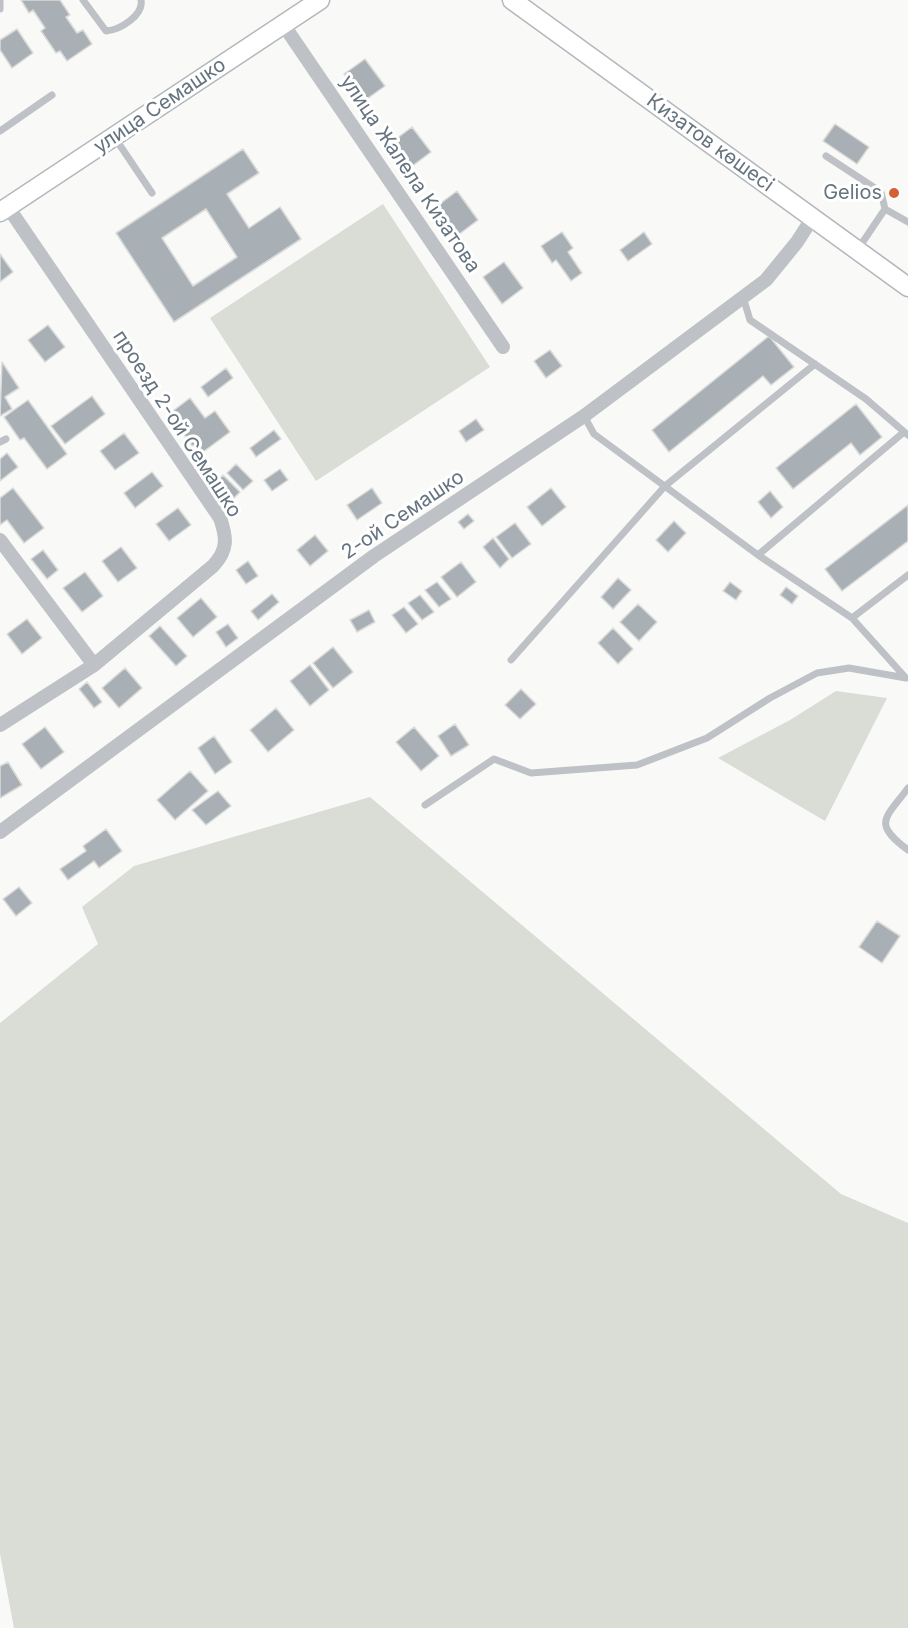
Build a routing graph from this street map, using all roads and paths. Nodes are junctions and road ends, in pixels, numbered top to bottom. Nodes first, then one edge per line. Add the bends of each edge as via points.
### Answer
1 (0, 0) edge
2 (83, 0) edge
3 (141, 0) edge
4 (320, 0) edge
5 (512, 0) edge
6 (0, 9) edge
7 (283, 24) junction
8 (52, 95) dead end
9 (0, 131) edge
10 (114, 136) junction
11 (826, 156) dead end
12 (152, 193) dead end
13 (885, 209) junction
14 (4, 210) edge
15 (813, 217) junction
16 (908, 222) edge
17 (857, 249) junction
18 (908, 287) edge
19 (743, 297) junction
20 (502, 347) dead end
21 (815, 364) junction
22 (584, 416) junction
23 (906, 434) edge
24 (665, 486) junction
25 (0, 540) edge
26 (758, 555) junction
27 (908, 575) edge
28 (852, 618) junction
29 (511, 660) dead end
30 (94, 665) junction
31 (907, 678) edge
32 (0, 725) edge
33 (908, 788) edge
34 (425, 805) dead end
35 (0, 832) edge
36 (908, 850) edge

1 - 6 lane
2 - 3 lane via 106,31 139,14
4 - 7 main road, улица Семашко
5 - 15 main road, Кизатов көшесі
7 - 10 main road, улица Семашко
7 - 20 street, улица Жалела Кизатова
8 - 9 lane
10 - 12 lane
10 - 14 main road, улица Семашко
11 - 13 lane via 881,192
13 - 16 lane
13 - 17 lane
14 - 30 street, проезд 2-ой Семашко via 220,518 225,532 226,546 213,567
15 - 17 main road, Кизатов көшесі
15 - 19 street, 2-ой Семашко via 766,280
17 - 18 main road, Кизатов көшесі
19 - 21 lane via 750,320
19 - 22 street, 2-ой Семашко
21 - 23 lane via 866,399
21 - 24 lane
22 - 24 lane via 594,434
22 - 35 street, 2-ой Семашко via 374,556
23 - 26 lane
24 - 26 lane
24 - 29 lane
25 - 30 street
26 - 28 lane
27 - 28 lane
28 - 31 lane
30 - 32 street, проезд 2-ой Семашко
31 - 34 lane via 849,668 817,674 707,738 637,765 531,773 494,759
33 - 36 lane via 885,820 890,837

